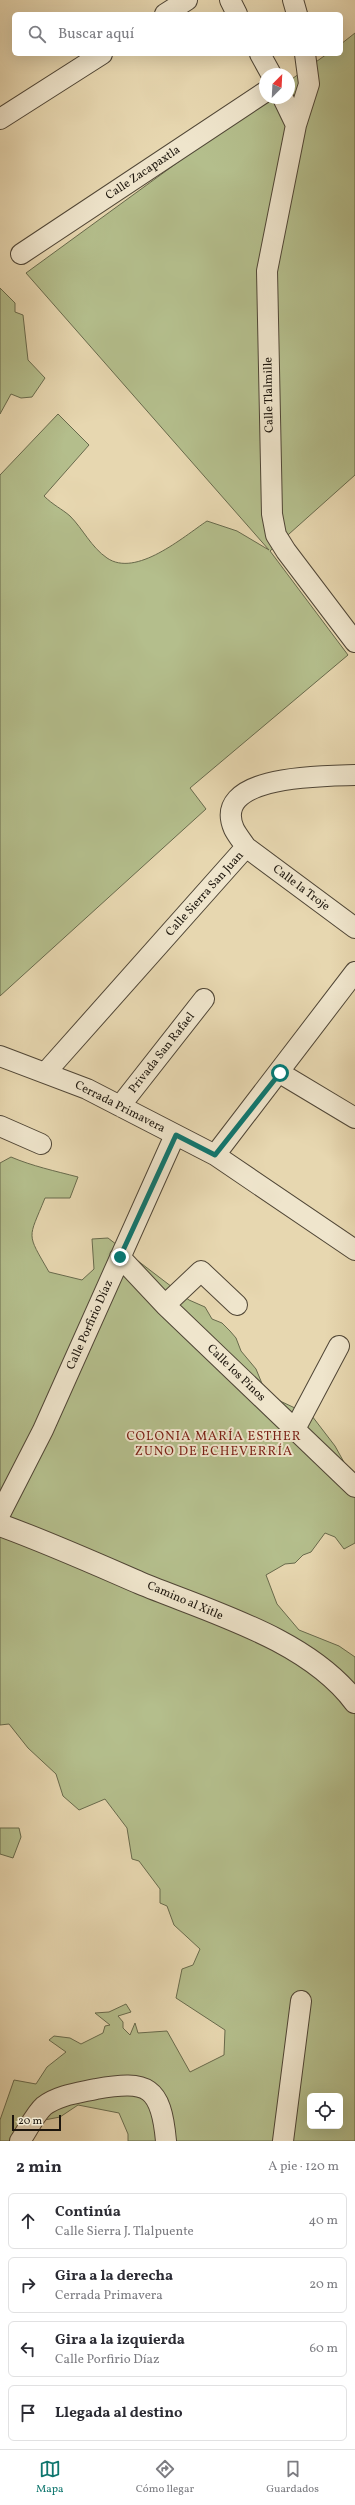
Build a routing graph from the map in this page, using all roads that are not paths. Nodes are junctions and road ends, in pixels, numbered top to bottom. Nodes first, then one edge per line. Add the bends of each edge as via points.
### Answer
1 (187, 0) edge
2 (230, 0) edge
3 (293, 0) edge
4 (168, 12) edge
5 (236, 12) edge
6 (296, 12) edge
7 (99, 56) edge
8 (261, 56) edge
9 (305, 56) edge
10 (268, 68) edge
11 (259, 96) edge
12 (286, 104) edge
13 (0, 118) edge
14 (296, 125) junction
15 (21, 254) dead end
16 (355, 642) edge
17 (355, 775) edge
18 (246, 847) junction
19 (355, 928) edge
20 (355, 972) edge
21 (204, 999) dead end
22 (0, 1056) edge
23 (46, 1072) junction
24 (280, 1073) junction
25 (120, 1106) junction
26 (355, 1118) edge
27 (0, 1126) edge
28 (176, 1135) junction
29 (41, 1144) dead end
30 (215, 1155) junction
31 (355, 1250) edge
32 (120, 1257) junction
33 (165, 1305) junction
34 (237, 1305) dead end
35 (339, 1346) dead end
36 (295, 1429) junction
37 (355, 1487) edge
38 (0, 1514) edge
39 (0, 1525) edge
40 (355, 1702) edge
41 (301, 2001) dead end
42 (20, 2141) edge
43 (166, 2141) edge
44 (283, 2141) edge

1 - 4 street
2 - 5 street
3 - 6 street
7 - 13 street
8 - 10 street
9 - 14 street, Calle Tlalmille via 309,84
11 - 15 street, Calle Zacapaxtla
12 - 14 street
14 - 16 street, Calle Tlalmille via 267,271 272,514 276,535 286,551
17 - 18 street, Calle Sierra San Juan via 297,777 266,783 242,795 234,804 232,815 234,828
18 - 19 street, Calle la Troje
18 - 23 street, Calle Sierra San Juan
20 - 24 street
21 - 25 street, Privada San Rafael
22 - 23 street, Cerrada Primavera
23 - 25 street, Cerrada Primavera
24 - 26 street
24 - 30 street
25 - 28 street, Cerrada Primavera
27 - 29 street
28 - 30 street, Cerrada Primavera
28 - 32 street, Calle Porfirio Díaz
30 - 31 street, Cerrada Primavera
32 - 33 street, Calle los Pinos
32 - 38 street, Calle Porfirio Díaz via 43,1430
33 - 34 street via 201,1271
33 - 36 street, Calle los Pinos
35 - 36 street
36 - 37 street, Calle los Pinos
39 - 40 street, Camino al Xitle via 255,1631 309,1658 348,1692
41 - 44 street
42 - 43 street via 44,2107 68,2094 126,2084 143,2086 155,2097 164,2116

